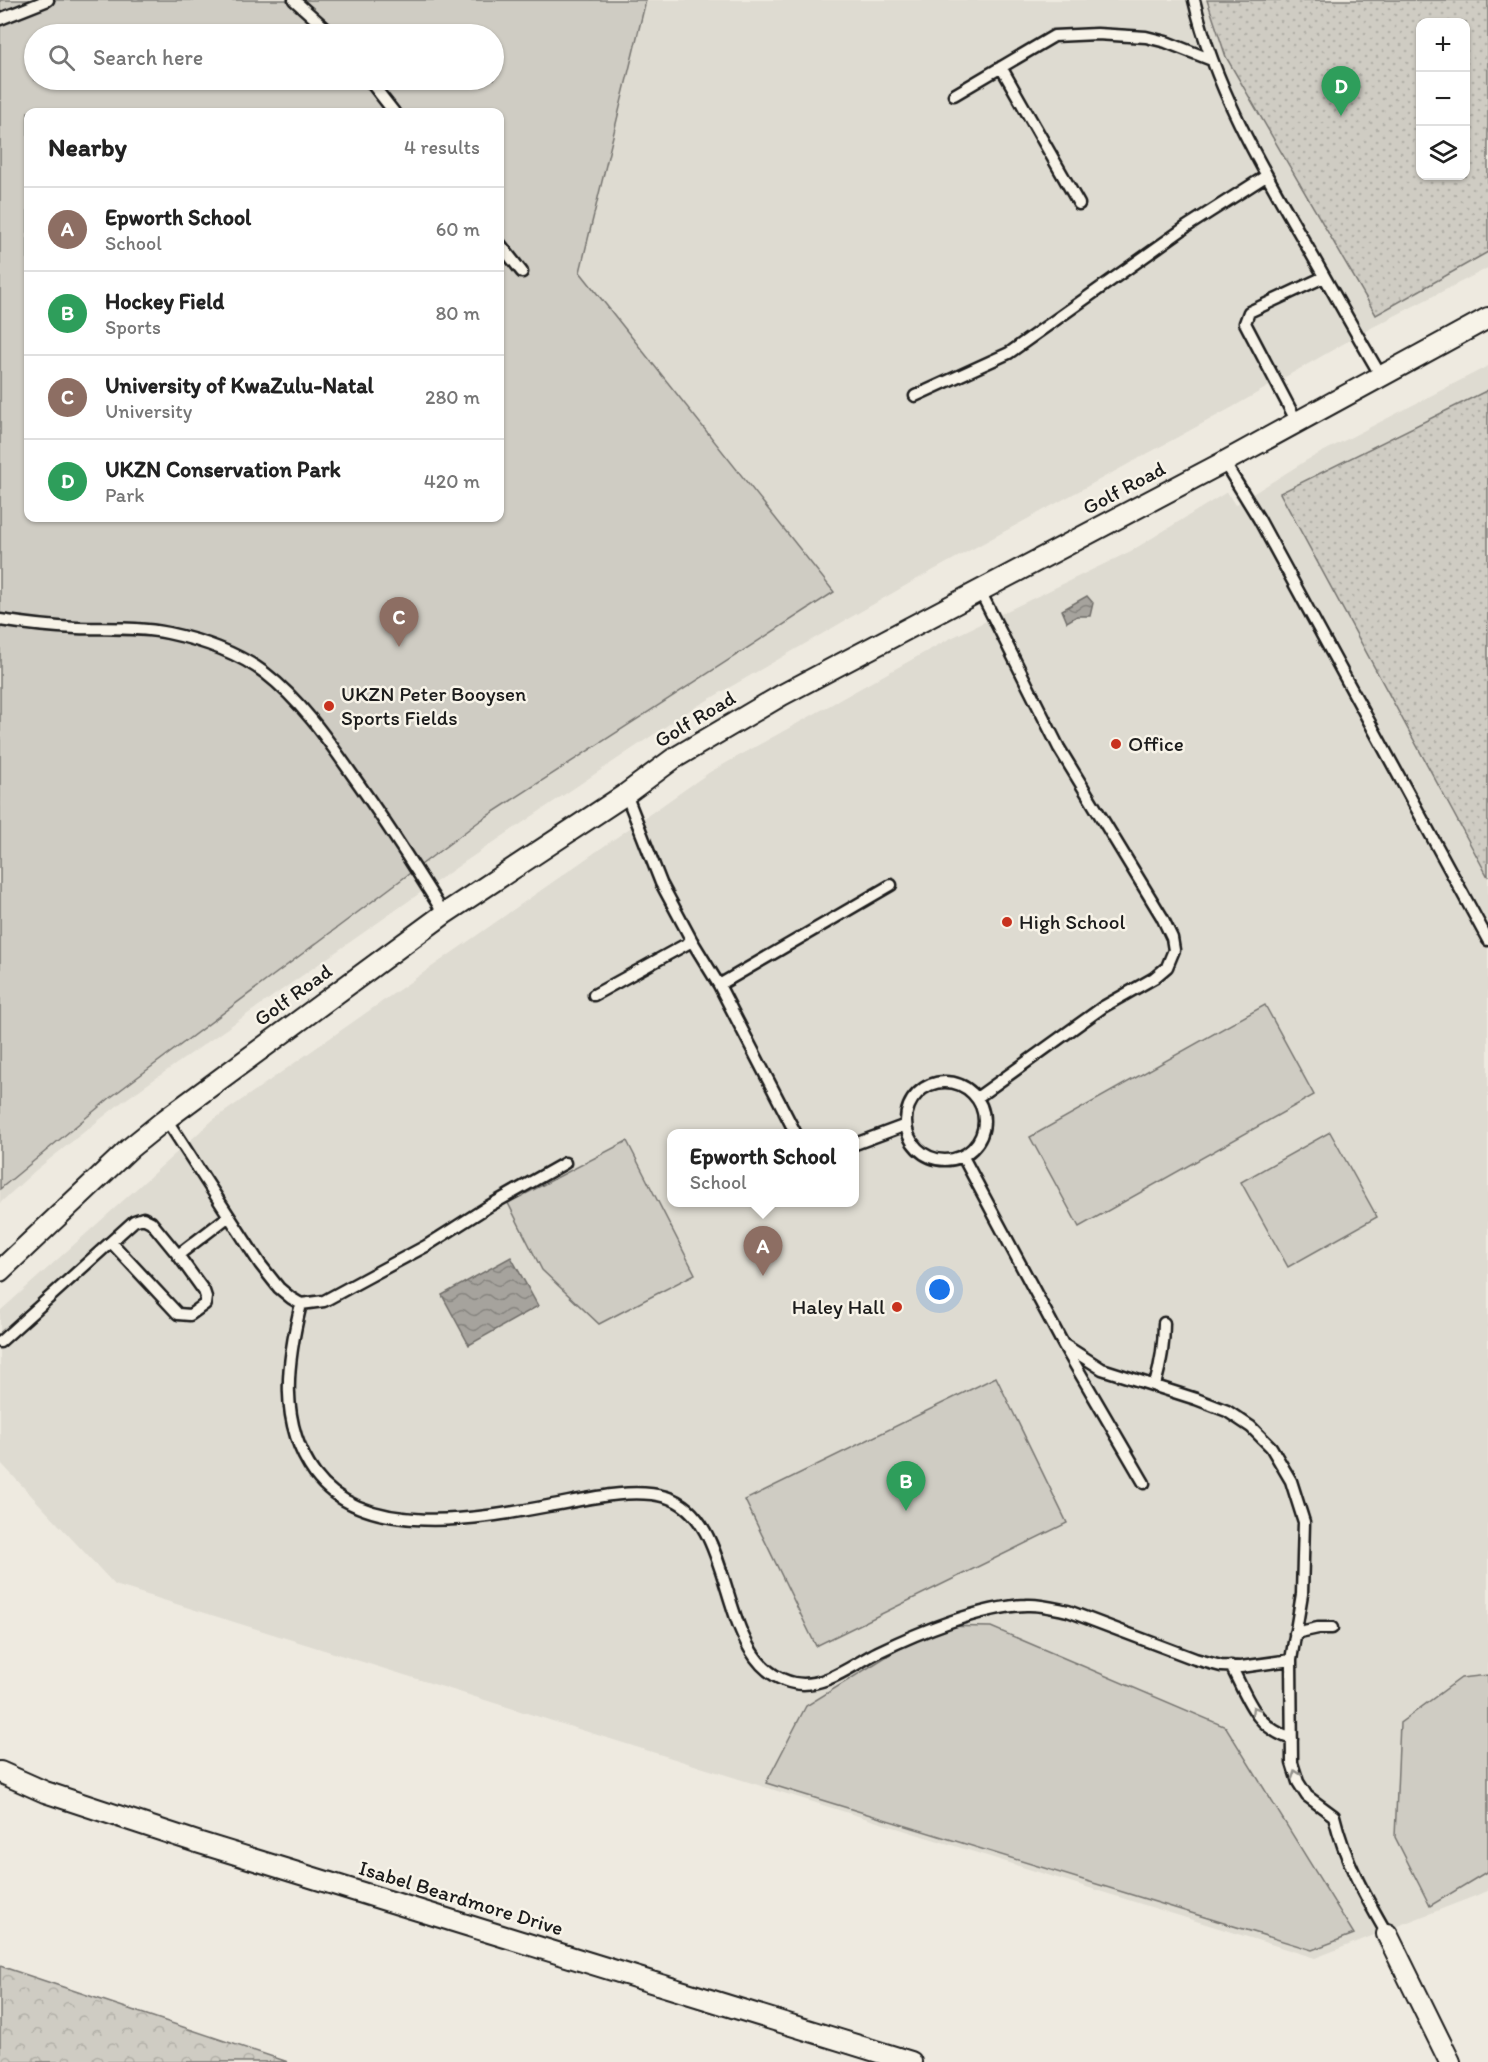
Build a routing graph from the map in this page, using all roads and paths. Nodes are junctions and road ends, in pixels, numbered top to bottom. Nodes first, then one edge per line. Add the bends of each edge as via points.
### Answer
1 (48, 0) edge
2 (294, 0) edge
3 (1194, 0) edge
4 (0, 19) edge
5 (321, 24) edge
6 (1212, 60) junction
7 (1001, 67) junction
8 (377, 90) edge
9 (954, 95) dead end
10 (391, 108) edge
11 (1266, 176) junction
12 (1079, 204) dead end
13 (504, 249) edge
14 (522, 272) dead end
15 (1324, 277) junction
16 (1488, 318) edge
17 (1381, 376) junction
18 (915, 396) dead end
19 (1297, 422) junction
20 (1224, 462) junction
21 (980, 591) junction
22 (0, 620) edge
23 (626, 794) junction
24 (891, 885) dead end
25 (444, 914) junction
26 (1488, 940) edge
27 (692, 941) junction
28 (719, 985) junction
29 (594, 995) dead end
30 (978, 1097) junction
31 (166, 1119) junction
32 (906, 1125) junction
33 (793, 1129) edge
34 (859, 1143) edge
35 (963, 1157) junction
36 (565, 1163) dead end
37 (229, 1216) junction
38 (111, 1242) junction
39 (178, 1256) junction
40 (0, 1271) edge
41 (302, 1304) junction
42 (1164, 1323) dead end
43 (0, 1342) edge
44 (1063, 1344) junction
45 (1155, 1385) junction
46 (1144, 1483) dead end
47 (1332, 1628) dead end
48 (1295, 1633) junction
49 (1291, 1660) junction
50 (1231, 1666) junction
51 (1292, 1739) junction
52 (0, 1772) edge
53 (1387, 1934) joint
54 (911, 2062) edge
55 (1450, 2062) edge

1 - 4 lane
2 - 5 lane
3 - 6 lane
6 - 7 lane via 1146,37 1097,34 1054,36
6 - 11 lane
7 - 9 lane
7 - 12 lane
8 - 10 lane
11 - 15 lane
11 - 18 lane via 1186,227 1010,353
13 - 14 lane
15 - 17 lane
15 - 19 lane via 1249,312 1246,317 1245,323
16 - 17 street, Golf Road
17 - 19 street, Golf Road
19 - 20 street, Golf Road
20 - 21 street, Golf Road
20 - 26 lane via 1259,519
21 - 23 street, Golf Road via 782,695 673,759
21 - 30 lane via 1059,748 1162,917 1174,950 1167,967 1154,978 1103,1008
22 - 25 lane via 167,633 205,643 263,672 295,699 337,752
23 - 25 street, Golf Road
23 - 27 lane via 661,883
24 - 28 lane
25 - 31 street, Golf Road
27 - 28 lane
27 - 29 lane
28 - 33 lane
30 - 32 lane via 957,1083 931,1084 912,1100
30 - 35 lane via 984,1110 982,1137
31 - 37 lane
31 - 40 street, Golf Road
32 - 34 lane
32 - 35 lane via 913,1143 926,1156 938,1160
35 - 44 lane
36 - 41 lane via 324,1301
37 - 39 lane
37 - 41 lane via 279,1288
38 - 39 lane via 143,1218 151,1222
38 - 39 lane via 178,1314 190,1315 205,1304 206,1297
38 - 43 lane
41 - 50 lane via 288,1368 288,1400 294,1431 305,1460 320,1480 346,1502 389,1517 461,1519 591,1498 638,1494 666,1497 686,1507 708,1536 753,1655 780,1678 815,1683 911,1637 970,1616 1028,1604 1068,1611 1195,1659
42 - 45 lane via 1161,1365
44 - 45 lane via 1102,1369
44 - 46 lane
45 - 48 lane via 1227,1411 1251,1427 1271,1447 1291,1481 1304,1522 1302,1594
47 - 48 lane
48 - 49 lane
49 - 50 lane
49 - 51 lane
51 -> 50 lane via 1264,1724
53 -> 51 lane via 1341,1845 1334,1816 1307,1796 1298,1782 1292,1763
52 - 54 street, Isabel Beardmore Drive via 45,1792 197,1842
53 - 55 street

